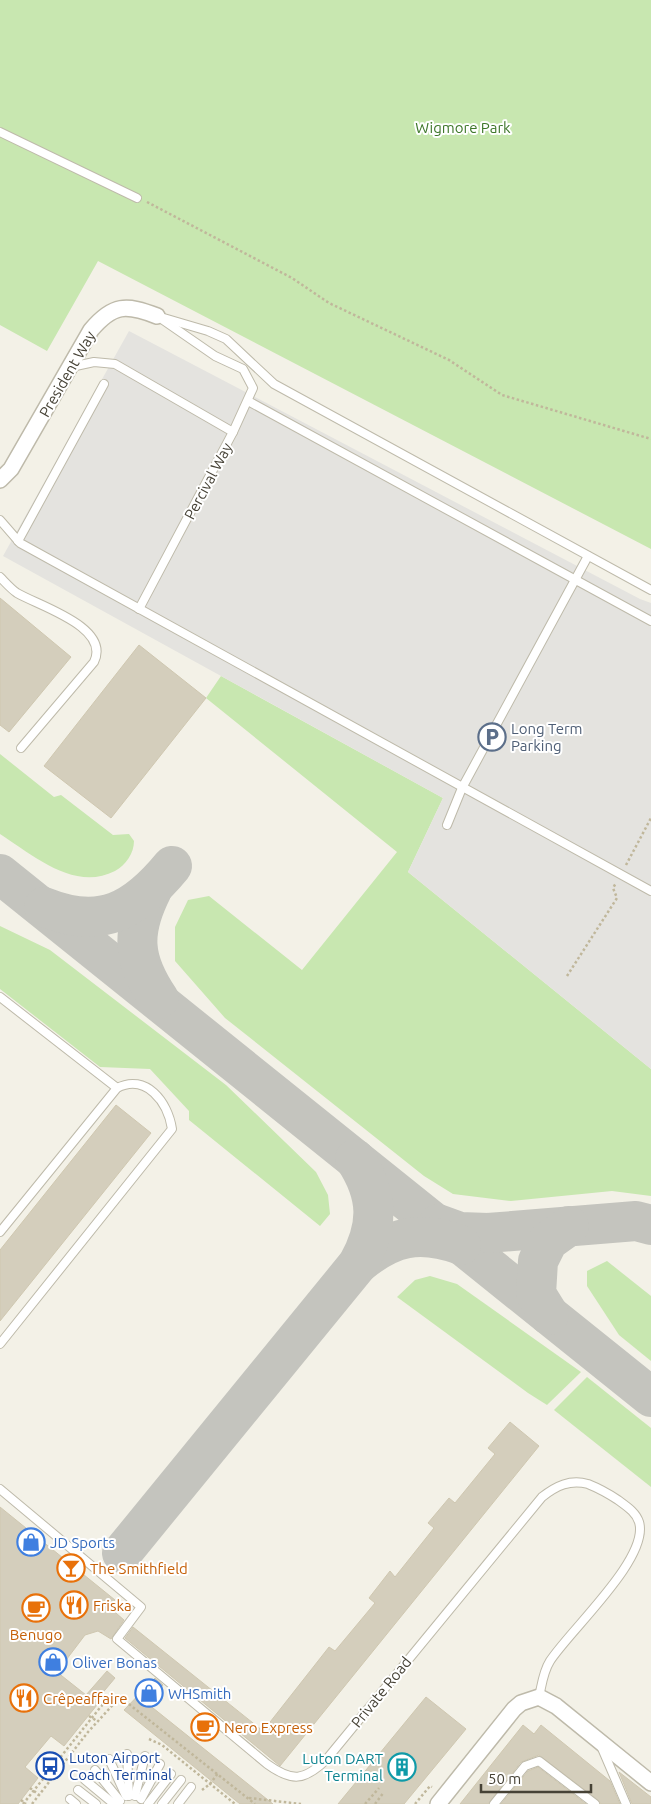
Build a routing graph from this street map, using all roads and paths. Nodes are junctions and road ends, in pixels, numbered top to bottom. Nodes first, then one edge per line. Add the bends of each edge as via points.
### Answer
1 (0, 132) edge
2 (137, 198) joint
3 (157, 316) junction
4 (70, 367) junction
5 (104, 384) dead end
6 (248, 401) junction
7 (233, 432) junction
8 (651, 439) edge
9 (0, 480) edge
10 (0, 520) edge
11 (18, 541) junction
12 (588, 556) junction
13 (0, 577) edge
14 (576, 580) junction
15 (651, 590) edge
16 (139, 609) junction
17 (651, 621) edge
18 (21, 748) dead end
19 (462, 788) junction
20 (651, 818) edge
21 (448, 825) dead end
22 (621, 874) junction
23 (651, 891) edge
24 (567, 976) dead end
25 (0, 997) edge
26 (117, 1088) junction
27 (0, 1232) edge
28 (0, 1344) edge
29 (0, 1489) edge
30 (540, 1697) junction
31 (103, 1704) dead end
32 (90, 1717) junction
33 (97, 1721) dead end
34 (82, 1727) junction
35 (88, 1732) dead end
36 (149, 1739) dead end
37 (597, 1740) junction
38 (127, 1754) dead end
39 (145, 1756) dead end
40 (109, 1759) dead end
41 (160, 1764) dead end
42 (95, 1770) dead end
43 (171, 1774) dead end
44 (218, 1774) dead end
45 (85, 1780) dead end
46 (181, 1780) dead end
47 (651, 1783) edge
48 (210, 1784) junction
49 (191, 1787) dead end
50 (379, 1788) dead end
51 (32, 1790) junction
52 (78, 1790) dead end
53 (384, 1792) dead end
54 (39, 1795) dead end
55 (196, 1797) dead end
56 (436, 1797) edge
57 (248, 1798) dead end
58 (131, 1801) edge
59 (24, 1803) edge
60 (299, 1803) edge
61 (96, 1804) edge
62 (162, 1804) edge
63 (178, 1804) edge
64 (235, 1804) edge
65 (365, 1804) edge
66 (375, 1804) edge
67 (415, 1804) edge
68 (494, 1804) edge
69 (595, 1804) edge
70 (626, 1804) edge

1 - 2 lane
2 - 8 path via 283,274 328,303 449,360 502,395
3 - 4 street, President Way via 138,308 124,307 111,311 91,330
3 - 6 lane via 215,356 243,369 253,388
3 - 12 lane via 226,339 274,384
4 - 7 lane, Percival Way via 94,362 115,364
4 - 9 street, President Way via 11,469
5 - 11 lane
6 - 7 lane
6 - 14 lane
7 - 16 lane, Percival Way
10 - 11 lane
11 - 16 lane
12 - 14 lane
12 - 15 lane
13 - 18 lane via 16,592 81,627 97,646 98,653
14 - 17 lane
14 - 19 lane
16 - 19 lane
19 - 21 lane
19 - 22 lane
20 - 22 path
22 - 23 lane
22 - 24 path via 613,888 617,898
25 - 26 lane
26 - 27 lane
26 - 28 lane via 135,1083 148,1088 163,1101 171,1117 172,1129
29 - 30 lane, Private Road via 141,1608 117,1639 267,1764 294,1778 310,1773 326,1760 542,1497 561,1485 580,1482 590,1485 634,1514 639,1521 640,1536 631,1558 614,1583 551,1660 542,1679
30 - 37 street
30 - 56 street via 521,1703 514,1709
31 - 32 path
32 - 33 path
32 - 34 path
34 - 35 path
34 - 51 path
36 - 48 path via 162,1745
37 - 47 street
37 - 70 lane
38 - 58 lane
39 - 58 lane
40 - 58 lane
41 - 58 lane
42 - 58 lane
43 - 58 lane
44 - 48 path
45 - 58 lane
46 - 62 lane
48 - 55 path
48 - 64 path
49 - 63 lane
50 - 65 path
51 - 54 path
51 - 59 path
52 - 61 lane
53 - 66 path
56 - 67 path via 430,1786
57 - 60 path
68 - 69 lane via 525,1766 539,1761

